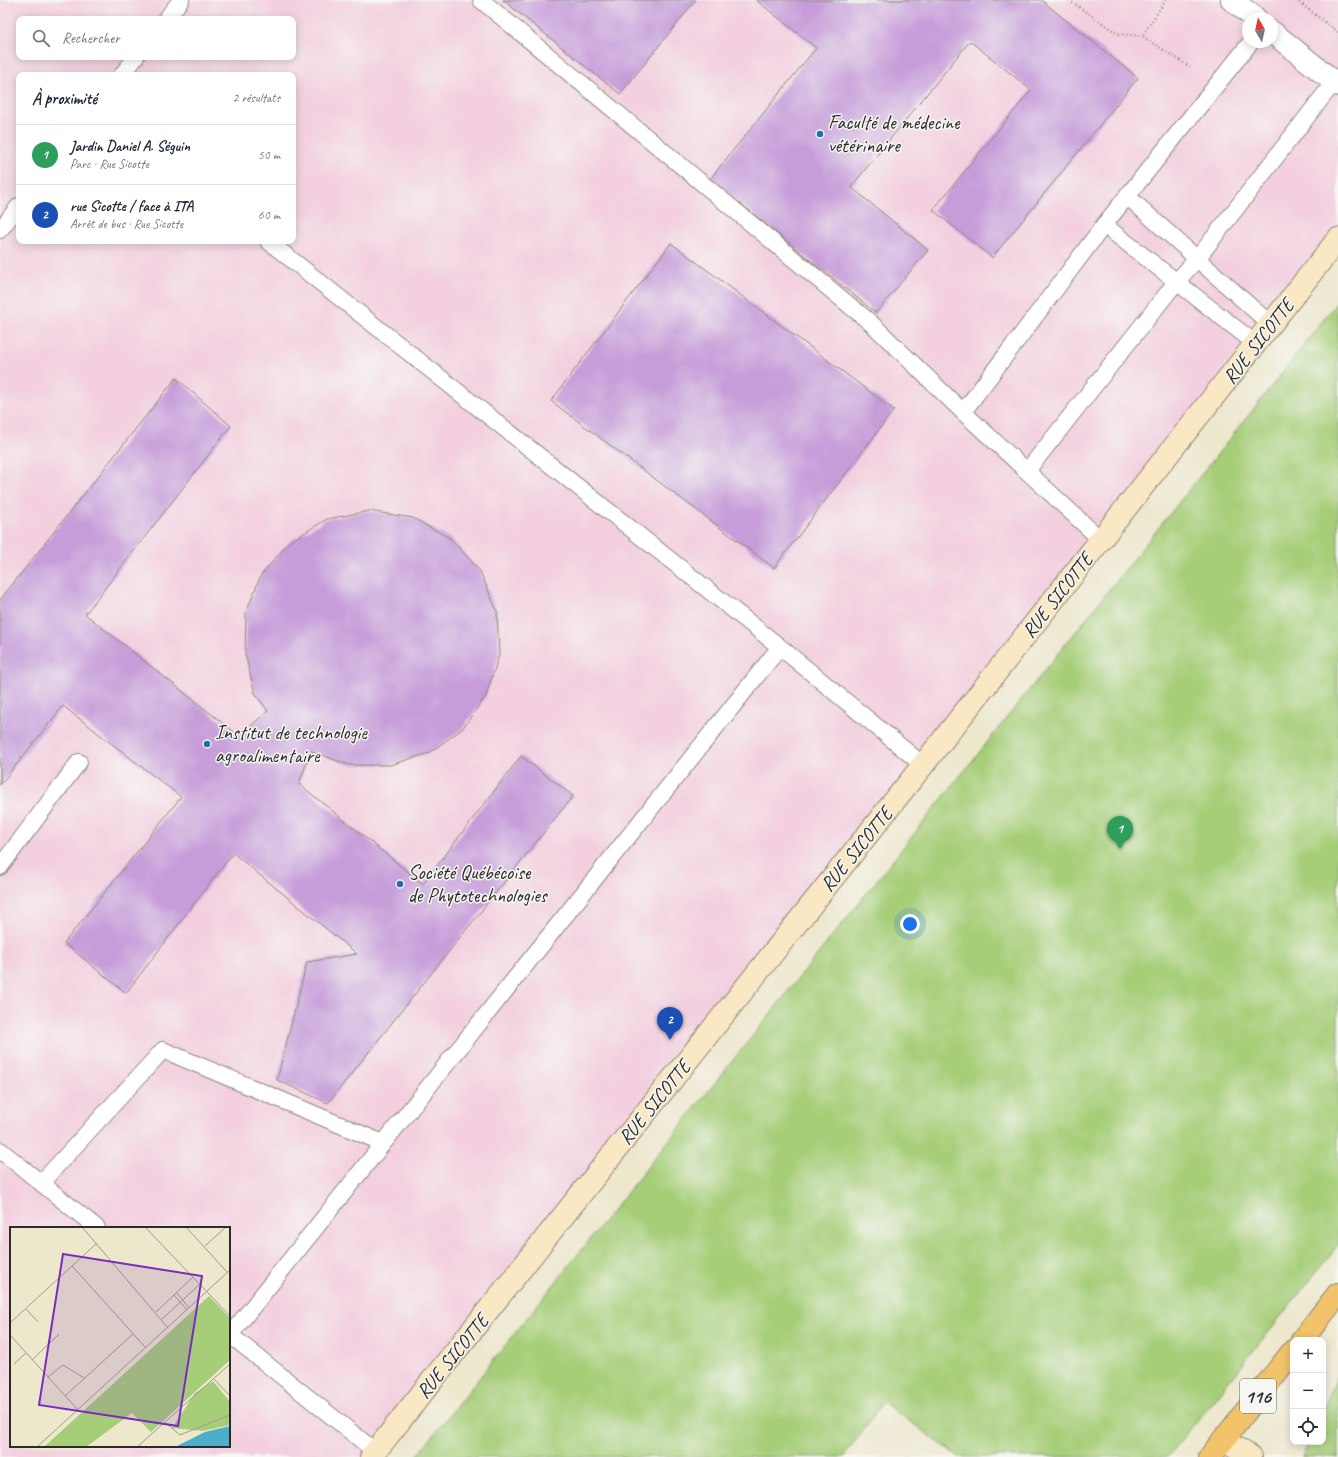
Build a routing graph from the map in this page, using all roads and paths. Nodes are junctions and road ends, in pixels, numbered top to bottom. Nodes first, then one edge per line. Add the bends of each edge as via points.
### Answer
1 (182, 0) edge
2 (481, 0) edge
3 (1069, 0) edge
4 (1166, 0) edge
5 (1232, 0) edge
6 (1296, 0) edge
7 (1247, 12) edge
8 (169, 16) edge
9 (1338, 32) edge
10 (1142, 36) junction
11 (1278, 37) edge
12 (1246, 48) edge
13 (134, 60) edge
14 (1190, 67) dead end
15 (124, 72) edge
16 (1336, 83) edge
17 (1127, 196) junction
18 (16, 210) edge
19 (1104, 225) junction
20 (0, 230) edge
21 (1338, 239) edge
22 (272, 244) edge
23 (1197, 259) junction
24 (1177, 281) junction
25 (1270, 324) junction
26 (1256, 344) junction
27 (963, 412) junction
28 (1027, 471) junction
29 (1101, 540) junction
30 (780, 647) junction
31 (79, 762) dead end
32 (922, 765) junction
33 (0, 867) edge
34 (383, 1143) junction
35 (0, 1150) edge
36 (41, 1183) junction
37 (96, 1227) edge
38 (1338, 1294) edge
39 (230, 1333) edge
40 (230, 1335) edge
41 (1304, 1337) edge
42 (1290, 1356) edge
43 (1223, 1440) junction
44 (373, 1454) edge
45 (1210, 1457) edge
46 (1251, 1457) edge

1 - 8 lane
2 - 27 lane via 872,324
3 - 10 path via 1118,34
4 - 10 path
5 - 7 street
6 - 9 path
10 - 14 path
11 - 16 street
12 - 17 lane
13 - 15 lane
16 - 23 lane
17 - 19 lane
17 - 23 lane
18 - 20 lane
19 - 24 lane
19 - 27 lane
21 - 25 street, RUE SICOTTE
22 - 30 lane
23 - 24 lane
23 - 25 lane
24 - 26 lane
24 - 28 lane
25 - 26 street, RUE SICOTTE
26 - 29 street, RUE SICOTTE
27 - 28 lane
28 - 29 lane
29 - 32 street, RUE SICOTTE
30 - 32 lane
30 - 34 lane
31 - 33 lane
32 - 44 street, RUE SICOTTE
34 - 36 lane via 163,1050
34 - 39 lane
35 - 36 lane
36 - 37 lane
38 - 41 main road
40 - 44 lane
42 - 43 main road, 116
43 - 45 main road, 116
43 - 46 street

